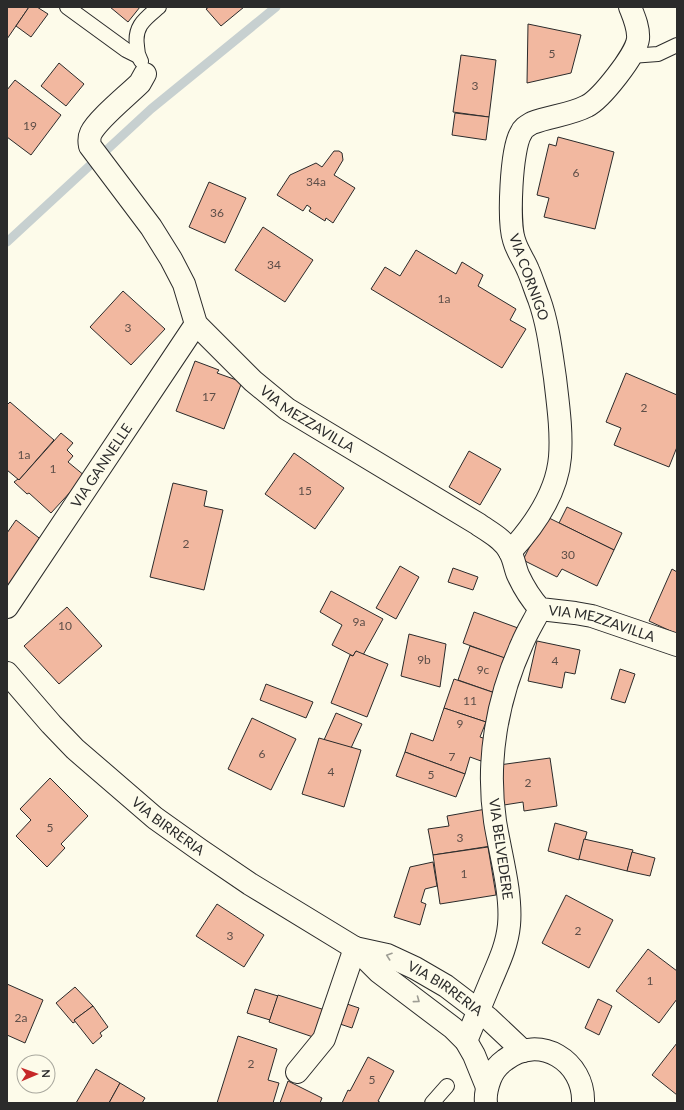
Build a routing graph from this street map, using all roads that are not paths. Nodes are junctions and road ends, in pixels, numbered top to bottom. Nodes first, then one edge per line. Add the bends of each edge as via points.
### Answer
1 (66, 7) edge
2 (159, 7) edge
3 (630, 7) edge
4 (677, 45) edge
5 (631, 56) junction
6 (142, 65) junction
7 (196, 324) junction
8 (510, 552) junction
9 (7, 607) edge
10 (540, 609) junction
11 (677, 645) edge
12 (7, 674) edge
13 (355, 948) junction
14 (479, 1010) junction
15 (466, 1041) junction
16 (523, 1051) junction
17 (297, 1072) dead end
18 (447, 1086) dead end
19 (487, 1095) edge
20 (589, 1100) edge
21 (432, 1103) edge

1 - 6 lane via 126,50
2 - 6 lane via 141,23 135,38
3 - 5 street, VIA CORNIGO via 638,40
4 - 5 lane via 658,54
5 - 8 street, VIA CORNIGO via 597,99 588,106 532,123 520,133 517,144 510,212 511,228 547,328 558,402 560,458 552,486 530,529
6 - 7 street, VIA MEZZAVILLA via 140,83 97,124 89,140 92,150 151,227 171,258 184,284
7 - 8 street, VIA MEZZAVILLA via 253,381 287,409 478,524 502,541
7 - 9 street, VIA GANNELLE
8 - 10 street, VIA MEZZAVILLA via 524,588
10 - 11 street, VIA MEZZAVILLA via 592,616
10 - 14 street, VIA BELVEDERE via 512,668 497,718 493,794 509,900 509,923 502,956
12 - 13 street, VIA BIRRERIA via 75,749 155,818 250,884
14 -> 13 street, VIA BIRRERIA via 416,968 387,955
13 -> 15 street, VIA BIRRERIA via 378,972 453,1028
13 - 17 street via 324,1039
14 - 15 street, VIA BELVEDERE
14 - 16 street, VIA BIRRERIA
15 - 19 street, VIA BIRRERIA via 474,1055
16 - 19 street via 510,1056 500,1064 492,1075
16 - 20 street via 537,1049 562,1058 576,1074
18 - 21 lane

